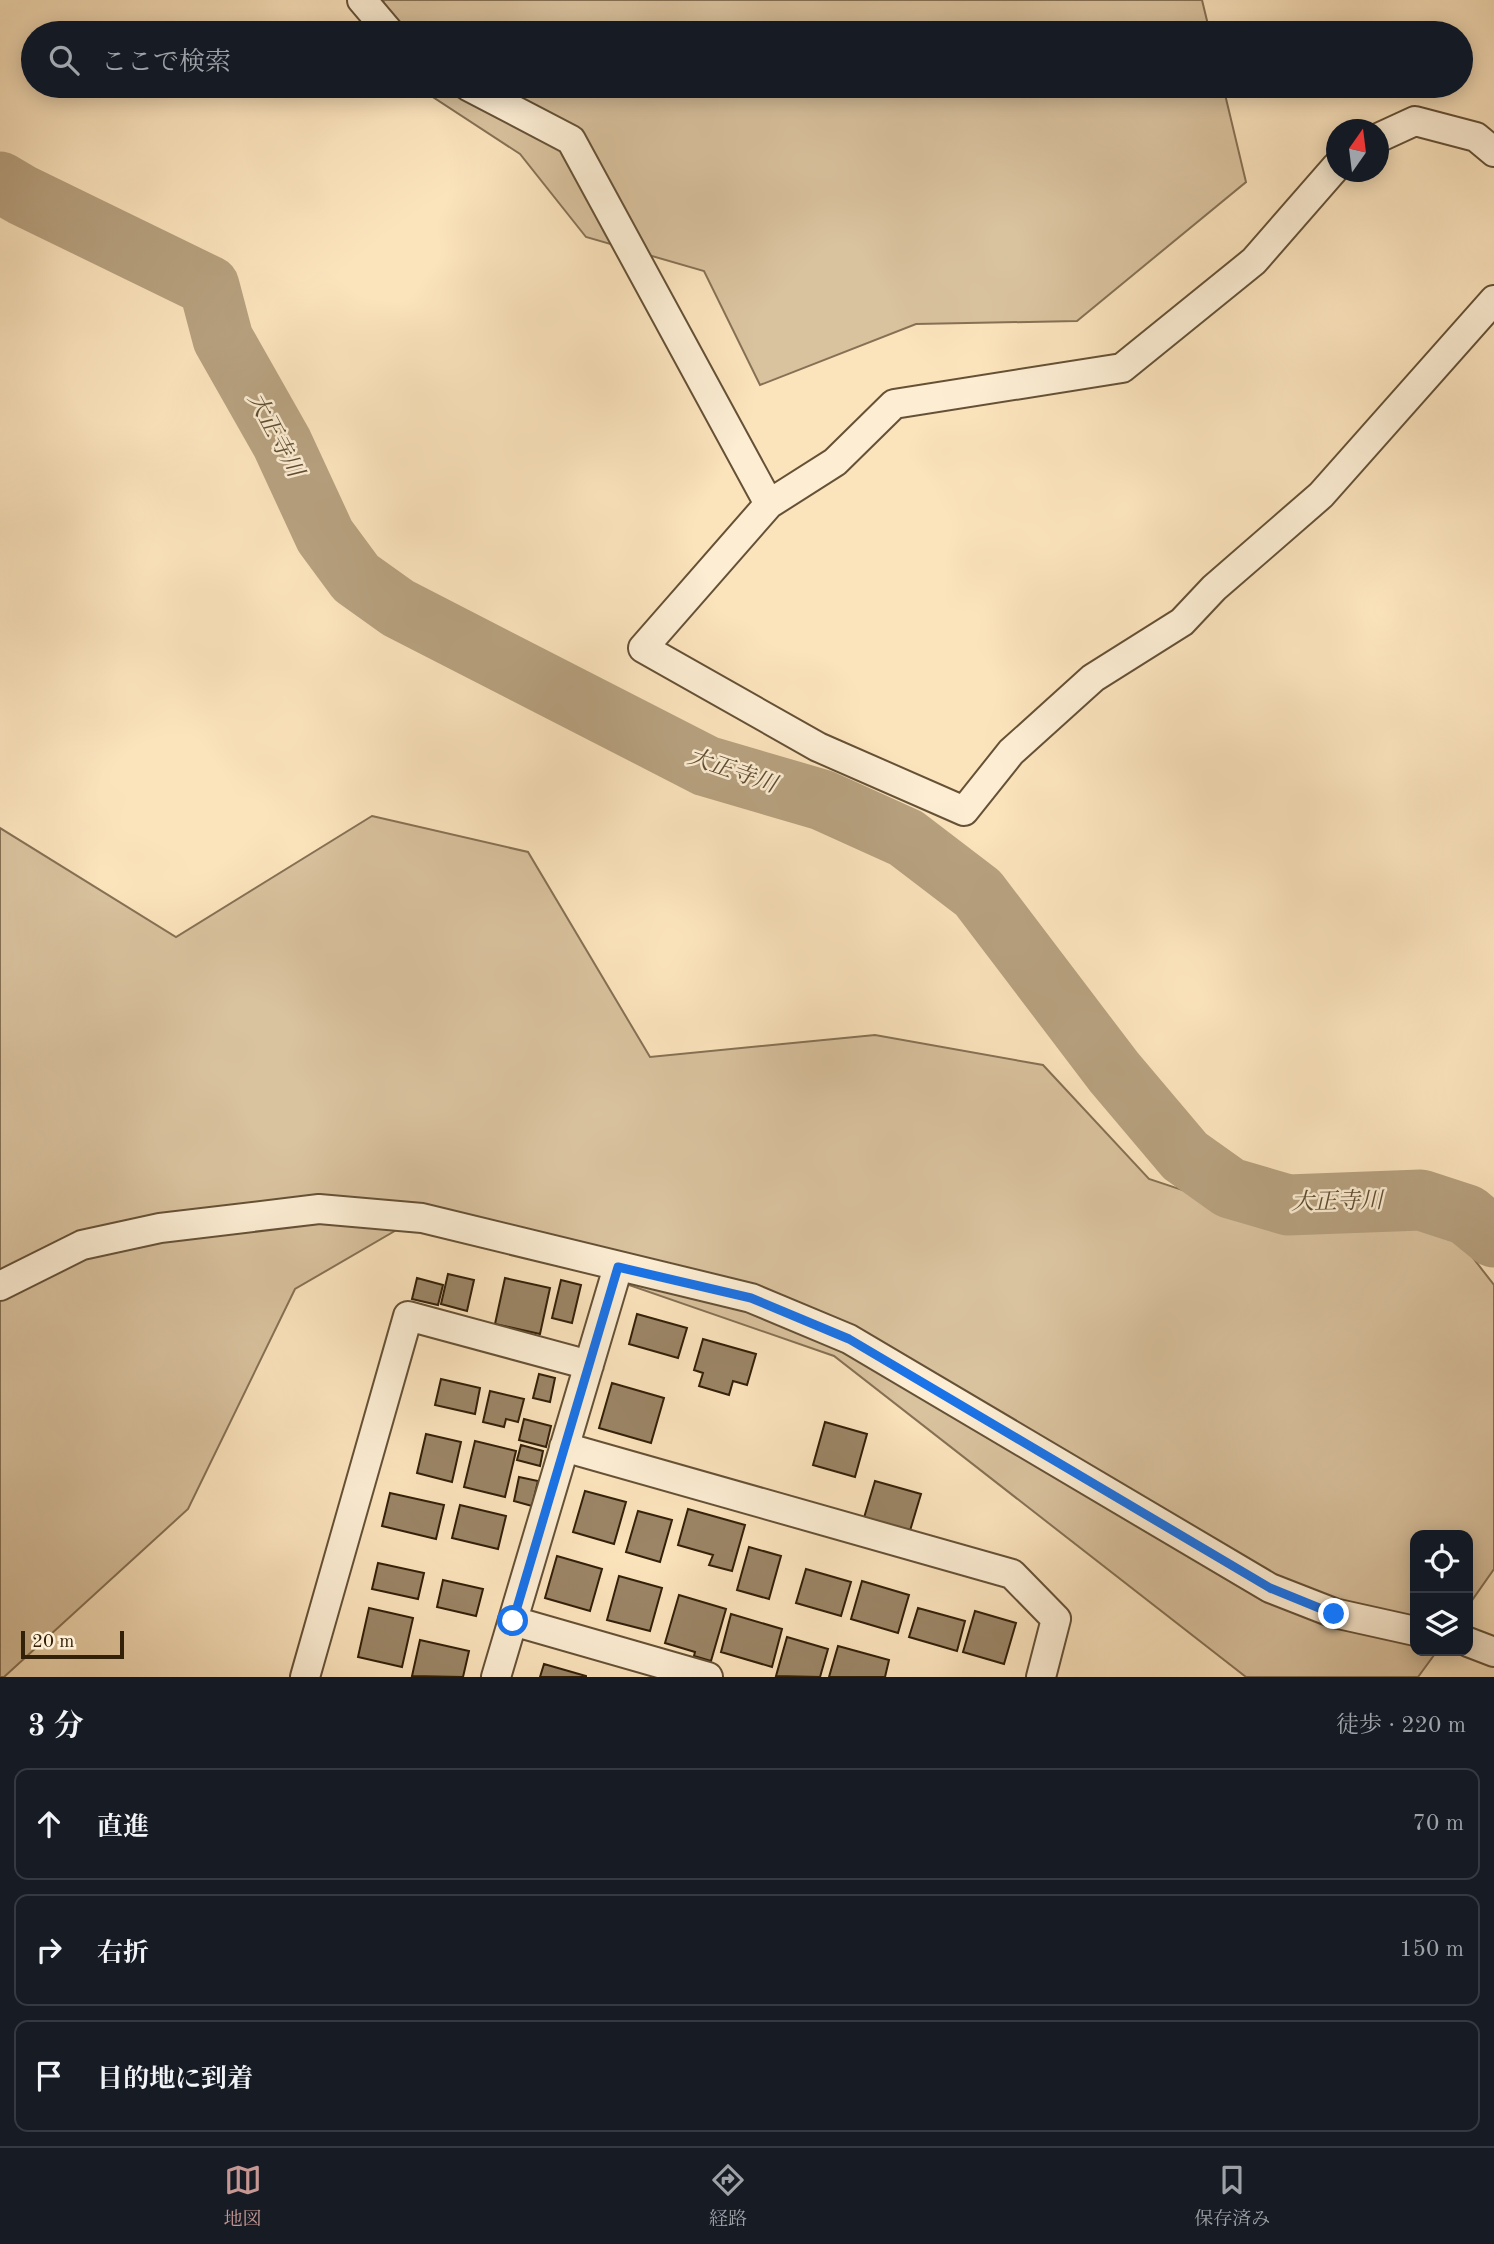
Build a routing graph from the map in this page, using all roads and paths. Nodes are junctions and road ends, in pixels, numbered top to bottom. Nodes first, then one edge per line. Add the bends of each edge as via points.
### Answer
1 (362, 0) edge
2 (380, 21) edge
3 (491, 98) edge
4 (1389, 133) edge
5 (1494, 152) edge
6 (1326, 178) edge
7 (1494, 300) edge
8 (769, 504) junction
9 (618, 1267) junction
10 (0, 1286) edge
11 (589, 1365) junction
12 (565, 1447) junction
13 (513, 1621) junction
14 (1410, 1630) edge
15 (1473, 1644) edge
16 (1494, 1652) edge
17 (305, 1677) edge
18 (496, 1677) edge
19 (708, 1677) edge
20 (1041, 1677) edge

1 - 2 street
3 - 8 street via 571,140
4 - 5 street via 1415,121 1476,137
6 - 8 street via 1254,261 1122,368 894,404 835,462
7 - 8 street via 1321,495 1214,588 1182,622 1093,678 1011,752 964,811 818,747 643,648
9 - 10 street via 422,1218 319,1209 160,1228 82,1245
9 - 11 street
9 - 14 street via 751,1298 849,1339 1270,1588 1334,1614
11 - 12 street
11 - 17 street via 408,1316
12 - 13 street
12 - 20 street via 1012,1574 1056,1619
13 - 18 street
13 - 19 street
15 - 16 street

